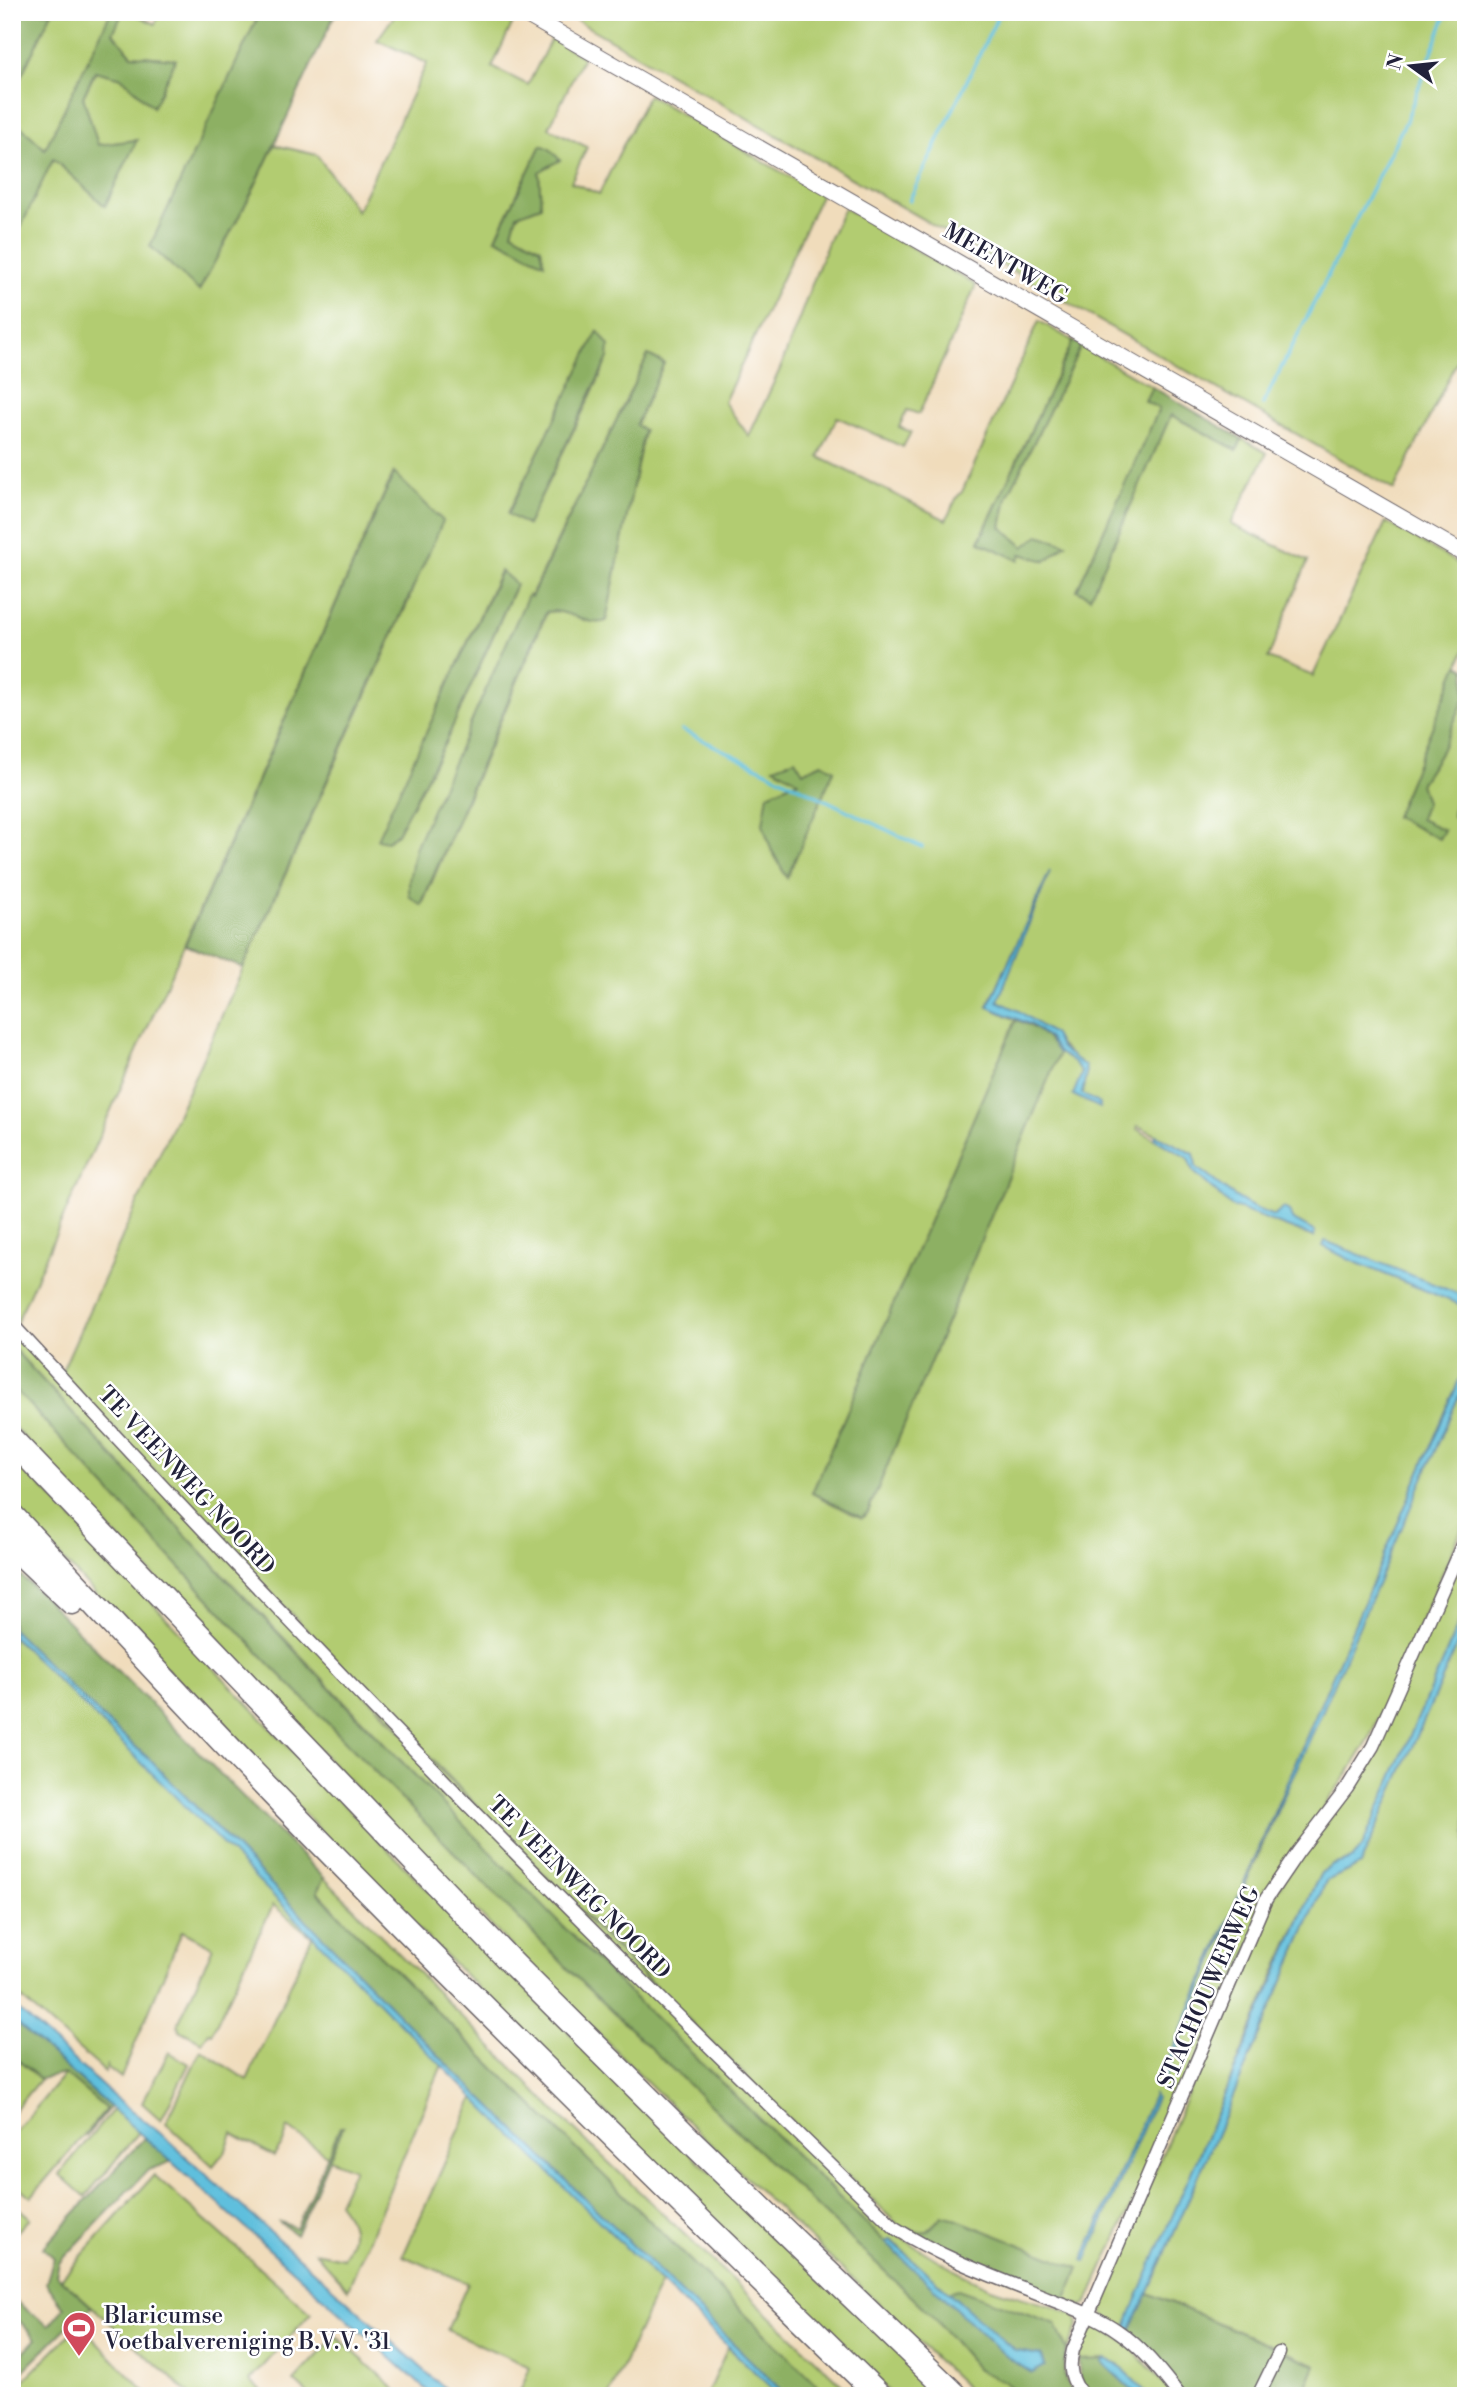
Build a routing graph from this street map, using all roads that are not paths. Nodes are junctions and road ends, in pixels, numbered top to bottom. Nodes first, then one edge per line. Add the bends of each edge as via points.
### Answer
1 (522, 12) edge
2 (1466, 555) edge
3 (12, 1324) edge
4 (12, 1440) edge
5 (12, 1516) edge
6 (1466, 1536) edge
7 (12, 1545) edge
8 (253, 1773) junction
9 (1089, 2315) junction
10 (1279, 2354) dead end
11 (880, 2396) edge
12 (956, 2396) edge
13 (1083, 2396) edge
14 (1180, 2396) edge
15 (1258, 2396) edge

1 - 2 street, MEENTWEG
3 - 9 street, TE VEENWEG NOORD via 235,1562 619,1958 895,2228 950,2259
4 - 12 highway via 513,1964
5 - 8 highway
6 - 9 street, STACHOUWERWEG via 1373,1745 1266,1899
7 - 8 highway
8 - 11 highway
9 - 13 street, STACHOUWERWEG via 1069,2365
9 - 14 street, TE VEENWEG NOORD via 1134,2344
10 - 15 street

